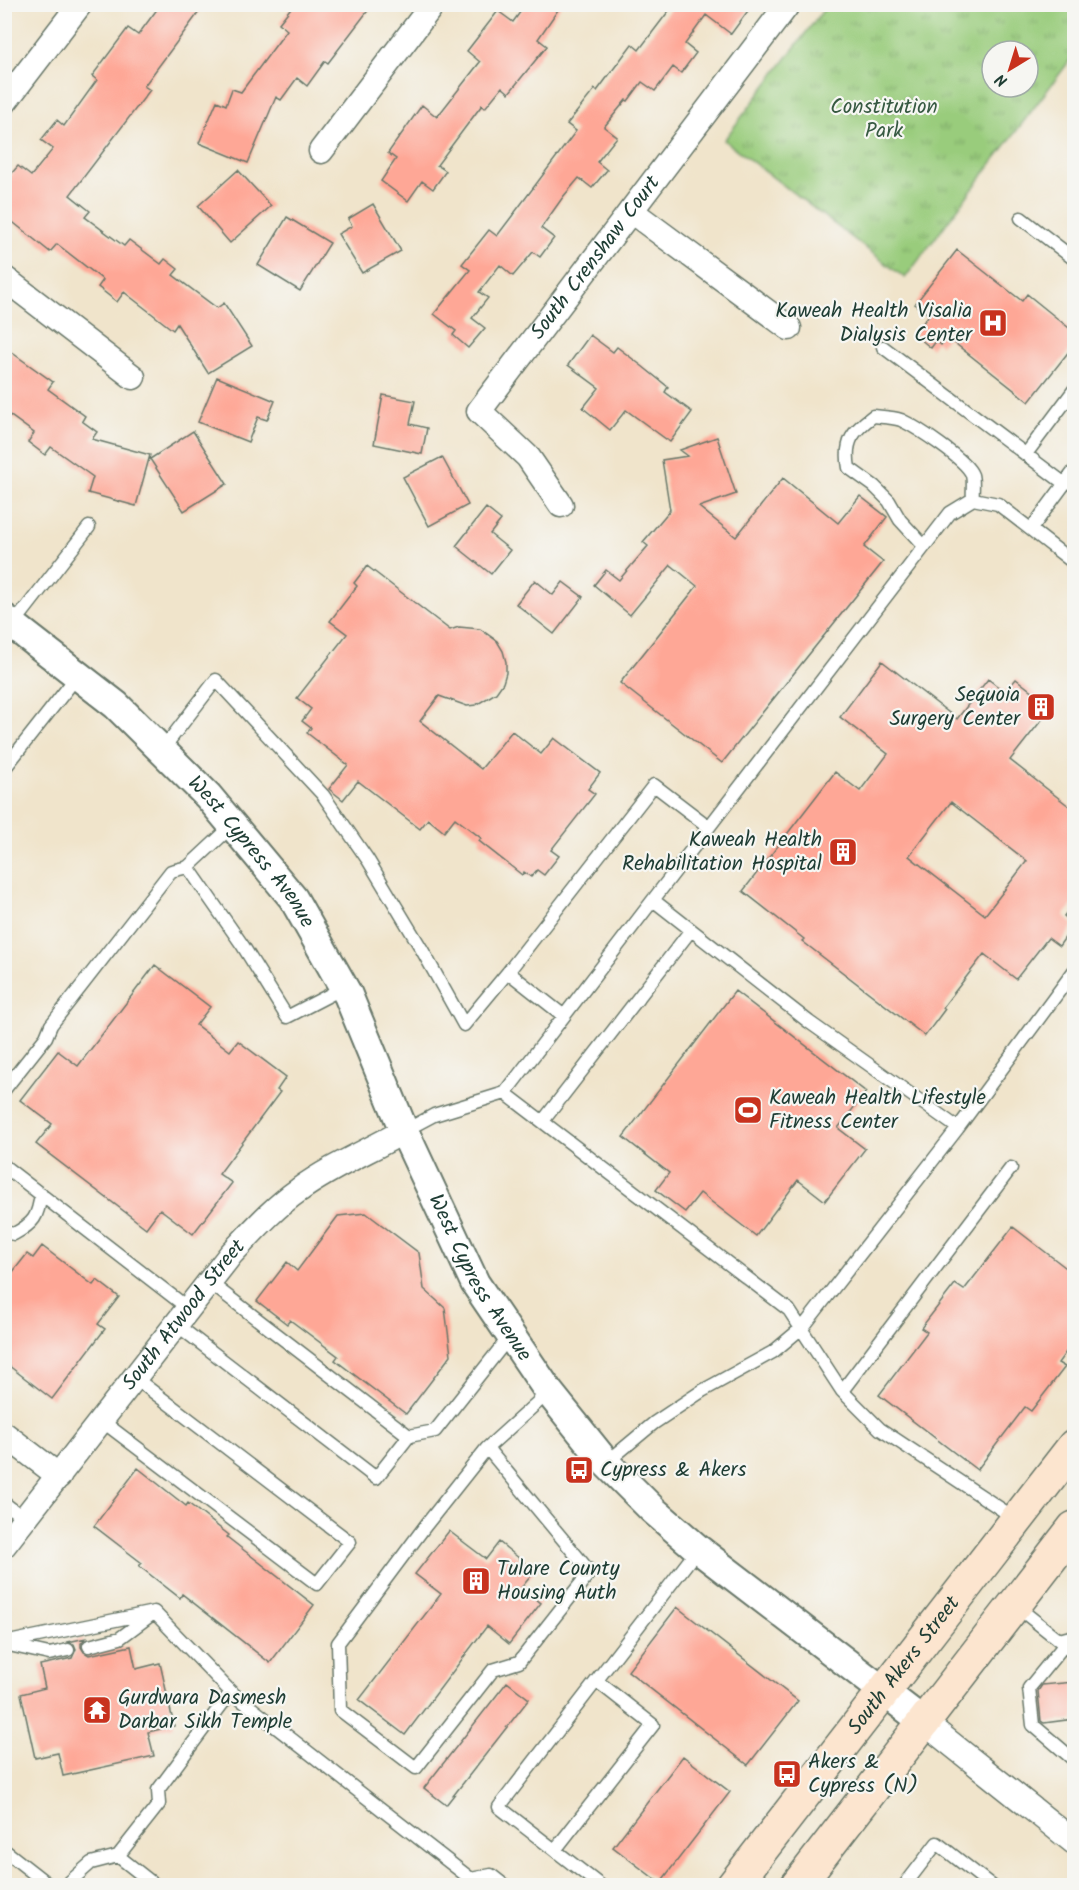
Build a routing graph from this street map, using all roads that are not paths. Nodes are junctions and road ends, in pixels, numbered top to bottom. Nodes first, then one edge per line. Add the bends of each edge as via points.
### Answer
1 (80, 4) edge
2 (433, 4) edge
3 (779, 8) edge
4 (4, 103) edge
5 (321, 151) dead end
6 (631, 211) junction
7 (1021, 218) dead end
8 (1074, 259) edge
9 (4, 278) edge
10 (789, 328) dead end
11 (884, 347) dead end
12 (134, 377) dead end
13 (1074, 390) edge
14 (1026, 454) junction
15 (1074, 471) edge
16 (1065, 484) junction
17 (973, 499) junction
18 (561, 506) dead end
19 (89, 527) dead end
20 (1031, 529) junction
21 (924, 546) junction
22 (1074, 563) edge
23 (9, 622) edge
24 (78, 675) junction
25 (162, 750) junction
26 (4, 769) edge
27 (232, 826) junction
28 (709, 827) junction
29 (188, 867) junction
30 (653, 900) junction
31 (691, 930) junction
32 (508, 972) junction
33 (1073, 976) edge
34 (343, 988) junction
35 (564, 1016) junction
36 (4, 1090) edge
37 (505, 1093) junction
38 (543, 1121) junction
39 (957, 1128) junction
40 (405, 1131) junction
41 (4, 1166) edge
42 (1011, 1168) dead end
43 (41, 1194) junction
44 (4, 1232) edge
45 (209, 1282) junction
46 (183, 1317) junction
47 (801, 1328) junction
48 (511, 1335) junction
49 (135, 1378) junction
50 (842, 1391) junction
51 (549, 1392) junction
52 (102, 1421) junction
53 (4, 1434) edge
54 (409, 1436) junction
55 (1074, 1446) edge
56 (487, 1448) junction
57 (606, 1463) junction
58 (59, 1476) junction
59 (4, 1503) edge
60 (25, 1519) junction
61 (1017, 1520) junction
62 (1074, 1528) edge
63 (4, 1545) edge
64 (698, 1549) junction
65 (1015, 1605) junction
66 (154, 1612) junction
67 (1069, 1642) edge
68 (4, 1643) edge
69 (89, 1646) dead end
70 (68, 1650) dead end
71 (597, 1681) junction
72 (885, 1691) junction
73 (231, 1692) junction
74 (925, 1723) junction
75 (1074, 1760) edge
76 (1074, 1842) edge
77 (4, 1850) edge
78 (555, 1850) junction
79 (118, 1856) junction
80 (469, 1882) edge
81 (50, 1886) edge
82 (65, 1886) edge
83 (156, 1886) edge
84 (505, 1886) edge
85 (601, 1886) edge
86 (733, 1886) edge
87 (798, 1886) edge
88 (904, 1886) edge
89 (992, 1886) edge

1 - 4 street
2 - 5 street
3 - 6 street, South Crenshaw Court
6 - 10 street
6 - 18 street, South Crenshaw Court via 479,411 528,457
7 - 8 lane
9 - 12 street
11 - 14 lane
13 - 14 lane
14 - 16 lane
15 - 16 lane
16 - 20 lane
17 - 20 lane via 998,504
17 - 21 lane via 950,513
17 - 21 lane via 972,475 965,466 915,428 899,419 873,416 856,429 846,454 849,468 889,501
19 - 23 lane
20 - 22 lane
21 - 28 lane
23 - 24 street, West Cypress Avenue
24 - 25 street, West Cypress Avenue
24 - 26 lane
25 - 27 street, West Cypress Avenue
25 - 32 lane via 216,680 323,795 374,870 464,1025
27 - 29 lane
27 - 34 street, West Cypress Avenue via 293,898
28 - 30 lane
28 - 32 lane via 654,785
29 - 34 lane via 287,1017
29 - 36 lane via 171,870
30 - 31 lane
30 - 35 lane
31 - 38 lane
31 - 39 lane via 809,1022
32 - 35 lane
33 - 39 lane
34 - 40 street, West Cypress Avenue
35 - 37 lane
37 - 38 lane
37 - 40 lane via 434,1115
38 - 47 lane via 789,1310
39 - 47 lane
40 - 45 street, South Atwood Street via 298,1190 269,1214
40 - 48 street, West Cypress Avenue via 475,1283
41 - 43 lane
42 - 50 lane
43 - 44 lane via 39,1211 30,1226 14,1234
43 - 46 lane
45 - 46 street, South Atwood Street
45 - 54 lane
46 - 49 street, South Atwood Street
46 - 54 lane via 376,1479
47 - 50 lane
47 - 57 lane via 773,1352 654,1423
48 - 51 street, West Cypress Avenue
48 - 54 lane via 435,1431
49 - 52 street, South Atwood Street
49 - 52 lane via 350,1542 324,1576 317,1584
50 - 61 lane via 880,1429
51 - 56 lane
51 - 57 street, West Cypress Avenue
52 - 58 street, South Atwood Street
53 - 58 street
55 - 61 main road, South Akers Street
56 - 56 lane via 590,1572 519,1662 493,1670 417,1768 340,1710 338,1643
57 - 64 street, West Cypress Avenue
58 - 60 street, South Atwood Street
59 - 60 lane
60 - 63 street, South Atwood Street
61 - 72 main road, South Akers Street
62 - 65 main road
64 - 71 lane
64 - 72 street, West Cypress Avenue
65 - 67 lane
65 - 74 main road
66 - 68 lane
66 - 69 lane via 120,1638
66 - 73 lane
67 - 75 lane via 1029,1688 1033,1725
68 - 70 lane via 49,1654
71 - 78 lane via 500,1807
71 - 78 lane via 653,1725
72 - 74 street, West Cypress Avenue
72 - 86 main road, South Akers Street
73 - 79 lane via 158,1790 159,1804
73 - 80 lane
74 - 76 street, West Cypress Avenue
74 - 87 main road
77 - 81 lane
78 - 85 lane
79 - 82 lane via 91,1863
79 - 83 lane
80 - 84 lane via 491,1875
88 - 89 lane via 937,1843

